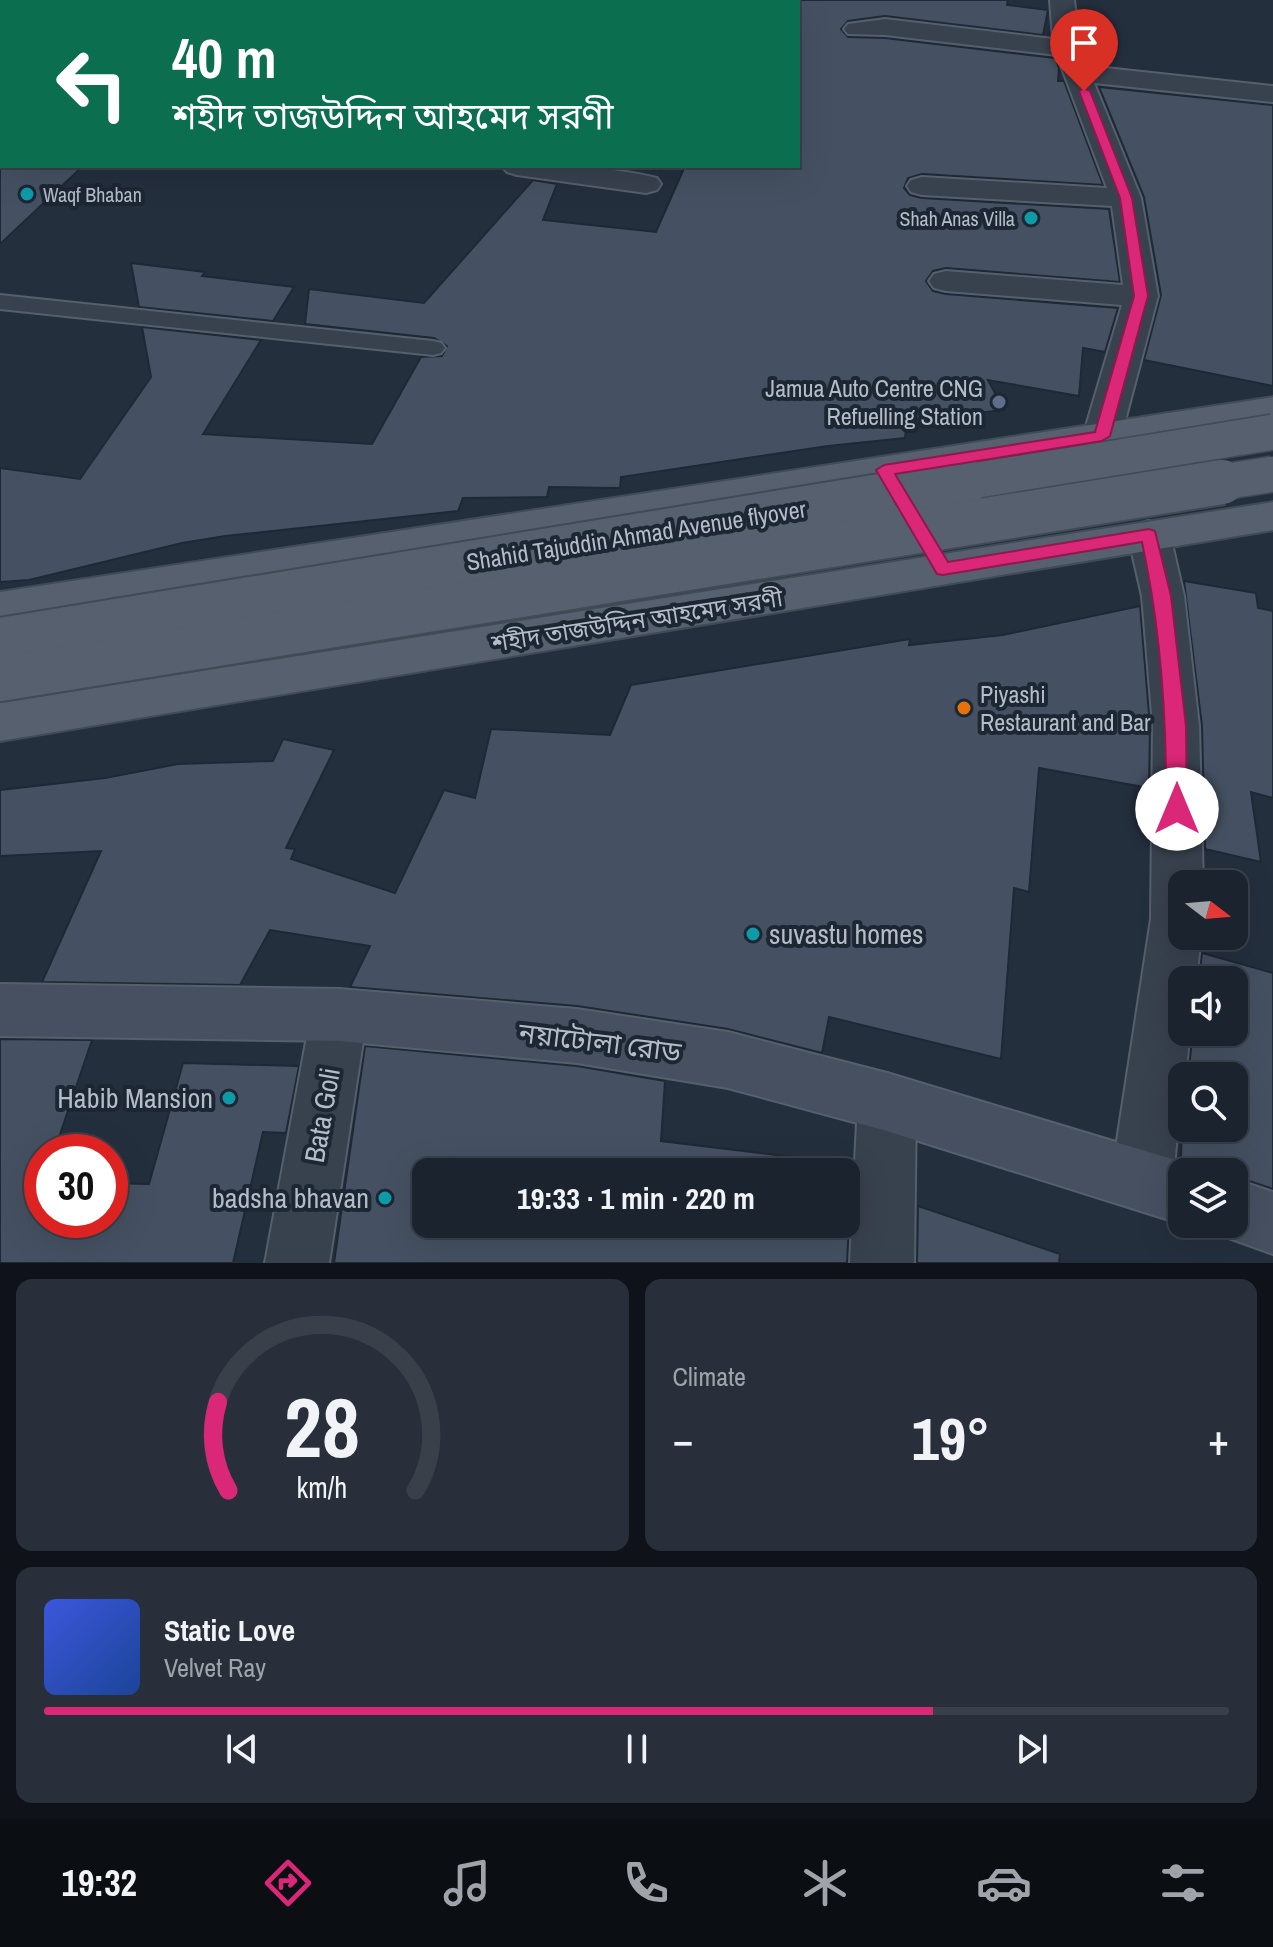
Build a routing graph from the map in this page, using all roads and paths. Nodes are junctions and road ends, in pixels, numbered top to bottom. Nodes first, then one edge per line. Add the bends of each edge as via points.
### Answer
1 (1062, 0) edge
2 (857, 29) dead end
3 (1072, 61) junction
4 (1273, 94) edge
5 (531, 168) edge
6 (646, 184) dead end
7 (922, 186) dead end
8 (1126, 198) junction
9 (946, 281) dead end
10 (1141, 296) junction
11 (0, 302) edge
12 (433, 348) dead end
13 (1273, 409) edge
14 (1273, 432) edge
15 (1102, 436) junction
16 (884, 470) junction
17 (1273, 474) edge
18 (1273, 516) edge
19 (1149, 535) junction
20 (943, 569) junction
21 (0, 608) edge
22 (0, 640) edge
23 (0, 679) edge
24 (0, 722) edge
25 (0, 1010) edge
26 (339, 1015) junction
27 (887, 1102) junction
28 (1162, 1186) edge
29 (1248, 1215) edge
30 (1273, 1223) edge
31 (297, 1263) edge
32 (882, 1263) edge

1 - 3 street
2 - 3 street via 885,27
3 - 4 street
3 - 8 street
5 - 6 street
7 - 8 street
8 - 10 street
9 - 10 street
10 - 15 street
11 - 12 lane
13 - 15 main road
14 - 22 main road, Shahid Tajuddin Ahmad Avenue flyover, bridge
15 - 16 main road
16 - 20 main road
16 - 21 main road
17 - 23 main road, Shahid Tajuddin Ahmad Avenue flyover, bridge
18 - 19 main road, শহীদ তাজউদ্দিন আহমেদ সরণী
19 - 20 main road, শহীদ তাজউদ্দিন আহমেদ সরণী
19 - 28 street via 1163,596 1176,726 1177,919
20 - 24 main road, শহীদ তাজউদ্দিন আহমেদ সরণী
25 - 26 street, নয়াটোলা রোড
26 - 27 street, নয়াটোলা রোড via 577,1036 728,1060
26 - 31 street, Bata Goli
27 - 28 street, নয়াটোলা রোড
27 - 32 street
29 - 30 street

